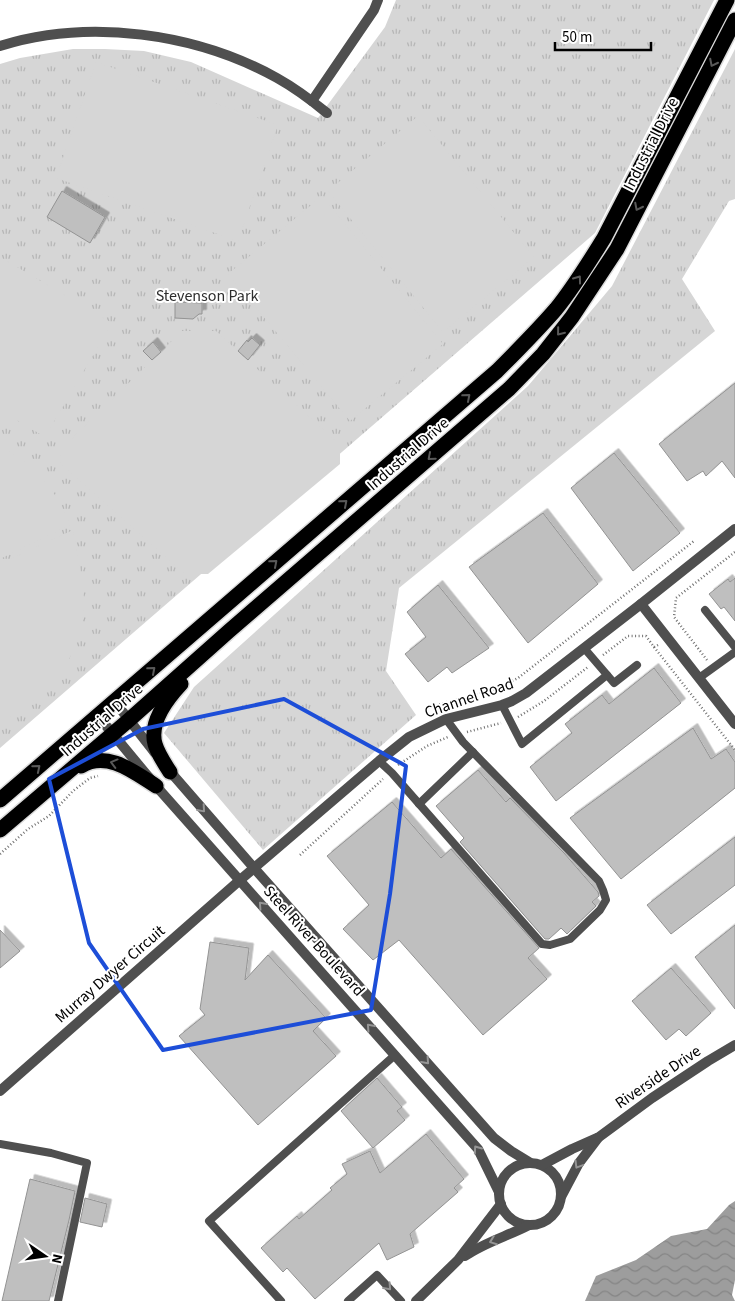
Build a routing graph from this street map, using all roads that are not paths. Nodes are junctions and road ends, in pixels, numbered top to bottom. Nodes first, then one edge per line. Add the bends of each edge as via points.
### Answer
1 (378, 0) edge
2 (727, 0) edge
3 (735, 20) edge
4 (0, 46) edge
5 (312, 101) junction
6 (327, 113) dead end
7 (735, 529) edge
8 (641, 604) junction
9 (706, 610) dead end
10 (229, 631) junction
11 (735, 647) edge
12 (584, 648) junction
13 (735, 652) edge
14 (637, 664) dead end
15 (607, 675) junction
16 (699, 678) junction
17 (115, 702) junction
18 (502, 705) junction
19 (98, 716) junction
20 (446, 719) junction
21 (129, 720) junction
22 (735, 724) edge
23 (113, 734) junction
24 (473, 752) junction
25 (379, 761) junction
26 (170, 772) junction
27 (60, 779) junction
28 (156, 786) junction
29 (0, 800) edge
30 (419, 804) junction
31 (0, 830) edge
32 (254, 868) junction
33 (240, 880) junction
34 (735, 1045) edge
35 (395, 1055) junction
36 (0, 1092) edge
37 (599, 1137) junction
38 (0, 1144) edge
39 (529, 1162) junction
40 (542, 1165) junction
41 (499, 1192) junction
42 (561, 1197) junction
43 (501, 1204) junction
44 (530, 1225) junction
45 (458, 1260) junction
46 (58, 1301) edge
47 (281, 1301) edge
48 (348, 1301) edge
49 (401, 1301) edge
50 (416, 1301) edge

1 - 5 street
17 -> 2 highway, Industrial Drive via 490,378 556,308 604,238
3 -> 10 highway, Industrial Drive via 617,249 543,354 509,389
4 - 5 street via 45,35 87,32 166,38 241,61 277,78
5 - 6 street
7 - 8 street, Channel Road
8 - 12 street, Channel Road
8 - 16 street
9 - 11 lane
10 - 21 highway, Industrial Drive
10 - 26 highway via 172,693 157,720 155,744
12 - 15 lane
12 - 18 street, Channel Road via 526,693
13 - 16 lane
14 - 15 lane via 614,683
15 - 18 lane via 522,744
16 - 22 street
17 - 19 highway, Industrial Drive
17 - 21 street, Steel River Boulevard
18 - 20 street, Channel Road
19 - 23 street, Steel River Boulevard
29 -> 19 highway, Industrial Drive
20 - 24 lane
20 - 25 street, Channel Road via 409,737
21 - 23 highway, Industrial Drive
21 - 26 street, Steel River Boulevard
23 - 27 highway, Industrial Drive
23 - 28 street, Steel River Boulevard
24 - 30 lane
24 - 30 lane via 599,881 606,900 594,916 570,939 542,944
25 - 30 lane
25 - 32 street, Channel Road
26 -> 32 street, Steel River Boulevard
28 -> 27 highway via 124,766 105,760 87,762
27 - 31 highway, Industrial Drive
28 - 33 street, Steel River Boulevard
32 - 33 street, Channel Road
32 -> 39 street, Steel River Boulevard via 494,1138
35 -> 33 street, Steel River Boulevard
33 - 36 street, Murray Dwyer Circuit
34 - 37 street, Riverside Drive via 652,1098
41 -> 35 street, Steel River Boulevard via 478,1149
35 - 47 lane via 209,1221
37 - 40 street, Riverside Drive
37 -> 42 street, Riverside Drive via 579,1163
38 - 46 lane via 87,1163
39 - 40 street
39 - 41 street via 509,1171
40 - 42 street via 554,1173 560,1184
41 - 43 street
42 - 44 street via 552,1216
43 - 44 street via 507,1215
43 - 45 street
44 -> 45 street via 479,1246
45 - 50 street
48 -> 49 lane via 378,1275

